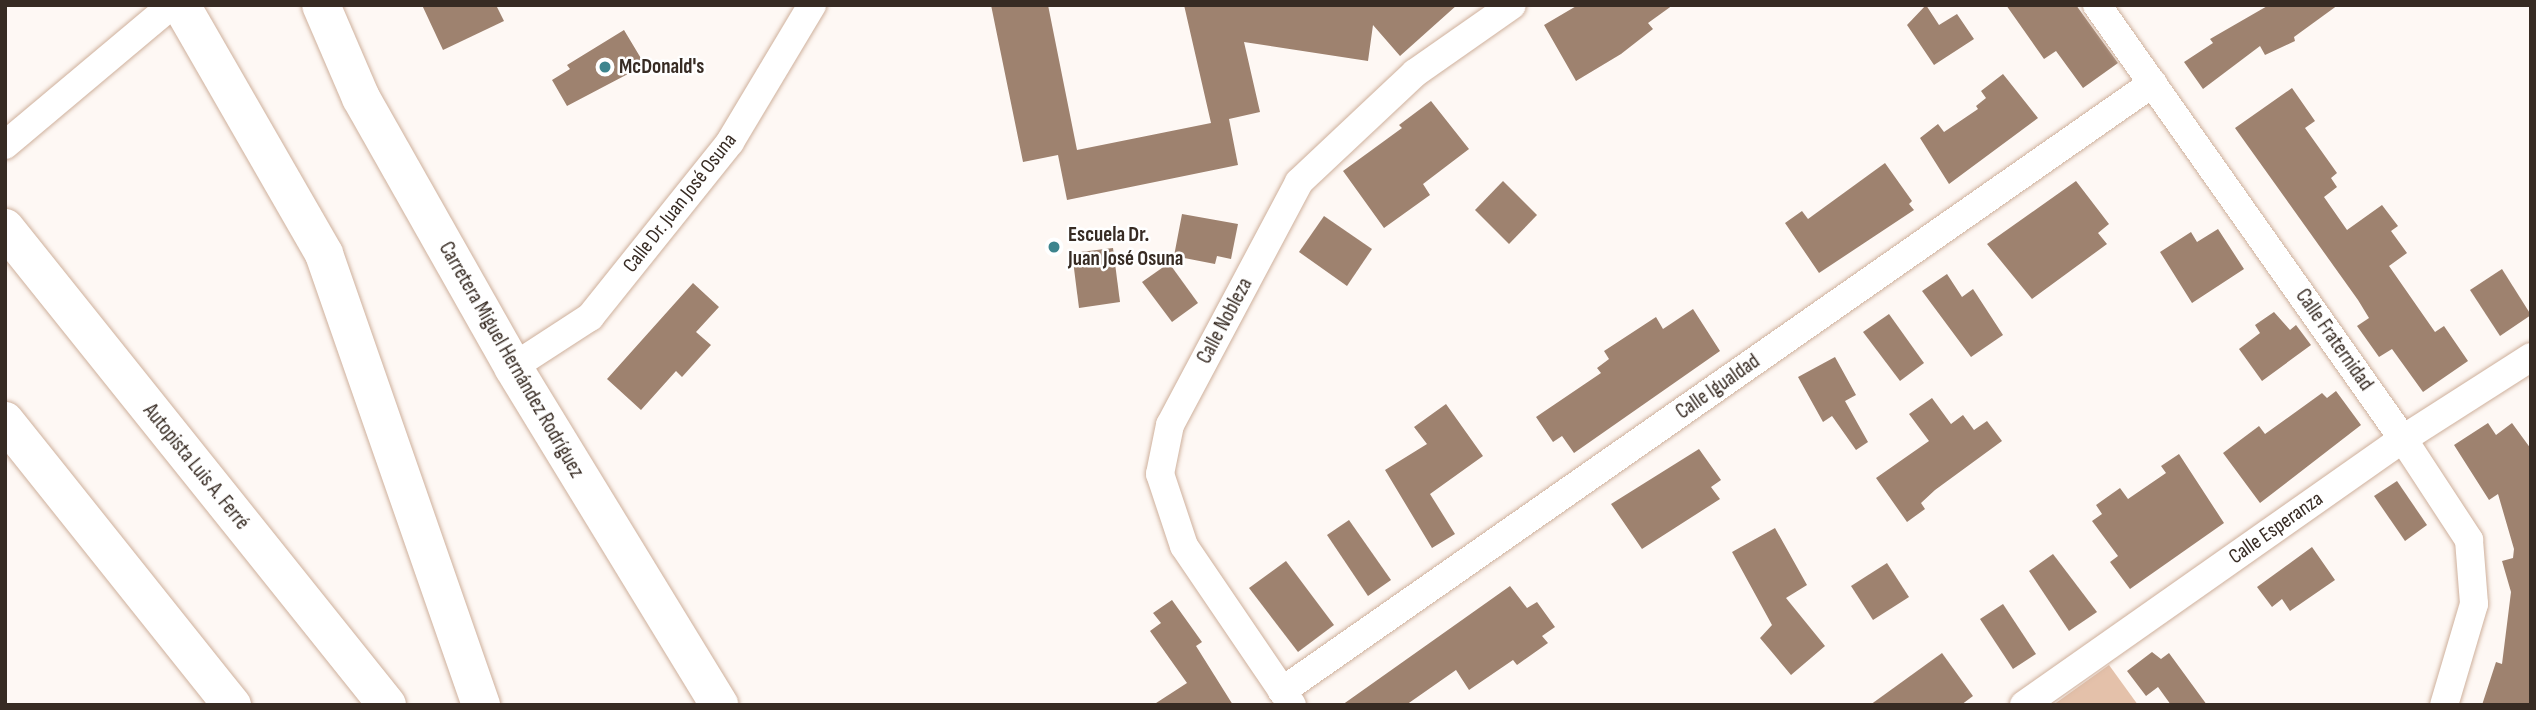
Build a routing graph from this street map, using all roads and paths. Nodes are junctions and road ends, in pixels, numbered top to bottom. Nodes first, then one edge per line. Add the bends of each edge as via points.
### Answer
1 (172, 5) edge
2 (181, 5) edge
3 (321, 5) edge
4 (812, 5) edge
5 (1512, 5) edge
6 (2097, 5) edge
7 (2153, 83) junction
8 (5, 145) edge
9 (5, 228) edge
10 (2531, 356) edge
11 (513, 367) junction
12 (5, 421) edge
13 (2403, 439) junction
14 (1287, 698) edge
15 (232, 705) edge
16 (387, 705) edge
17 (481, 705) edge
18 (719, 705) edge
19 (2024, 705) edge
20 (2444, 705) edge

1 - 8 street
2 - 17 main road via 324,254
3 - 11 main road, Carretera Miguel Hernández Rodríguez via 361,98
4 - 11 street, Calle Dr. Juan José Osuna via 730,142 590,317
5 - 14 street, Calle Nobleza via 1415,74 1299,182 1170,425 1160,474 1184,546
6 - 7 street, Calle Fraternidad
7 - 13 street, Calle Fraternidad
7 - 14 street, Calle Igualdad
9 - 16 main road, Autopista Luis A. Ferré
10 - 13 street, Calle Esperanza
11 - 18 main road, Carretera Miguel Hernández Rodríguez
12 - 15 main road
13 - 19 street, Calle Esperanza
13 - 20 street, Calle Fraternidad via 2469,540 2474,604

